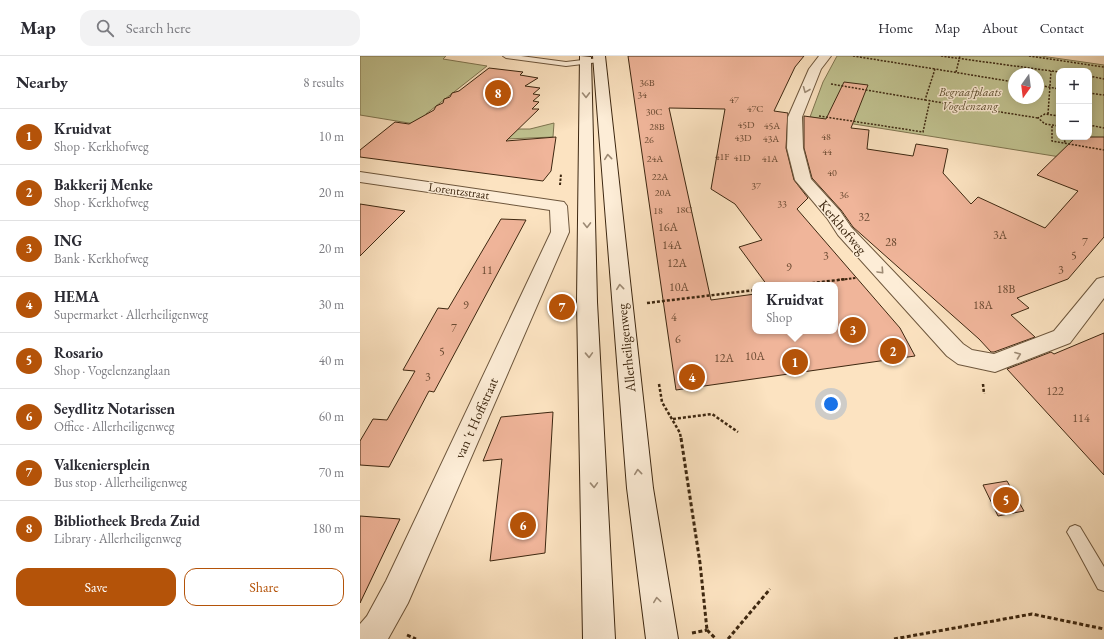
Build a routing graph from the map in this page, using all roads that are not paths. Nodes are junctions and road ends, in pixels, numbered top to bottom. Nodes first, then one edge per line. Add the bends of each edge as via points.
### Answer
1 (506, 56) edge
2 (825, 56) edge
3 (592, 59) edge
4 (360, 177) edge
5 (558, 206) joint
6 (1104, 284) edge
7 (1075, 532) dead end
8 (1104, 583) edge
9 (373, 633) edge
10 (599, 639) edge
11 (662, 639) edge

1 - 3 lane via 566,64
2 -> 6 main road, Kerkhofweg via 815,69 795,117 795,148 803,180 834,215 844,231 955,350 966,358 995,363 1062,337
3 -> 10 main road via 587,302
11 -> 3 main road, Allerheiligenweg via 640,488
4 - 5 main road, Lorentzstraat
5 - 9 main road, van 't Hoffstraat via 560,232 398,592
7 - 8 lane

